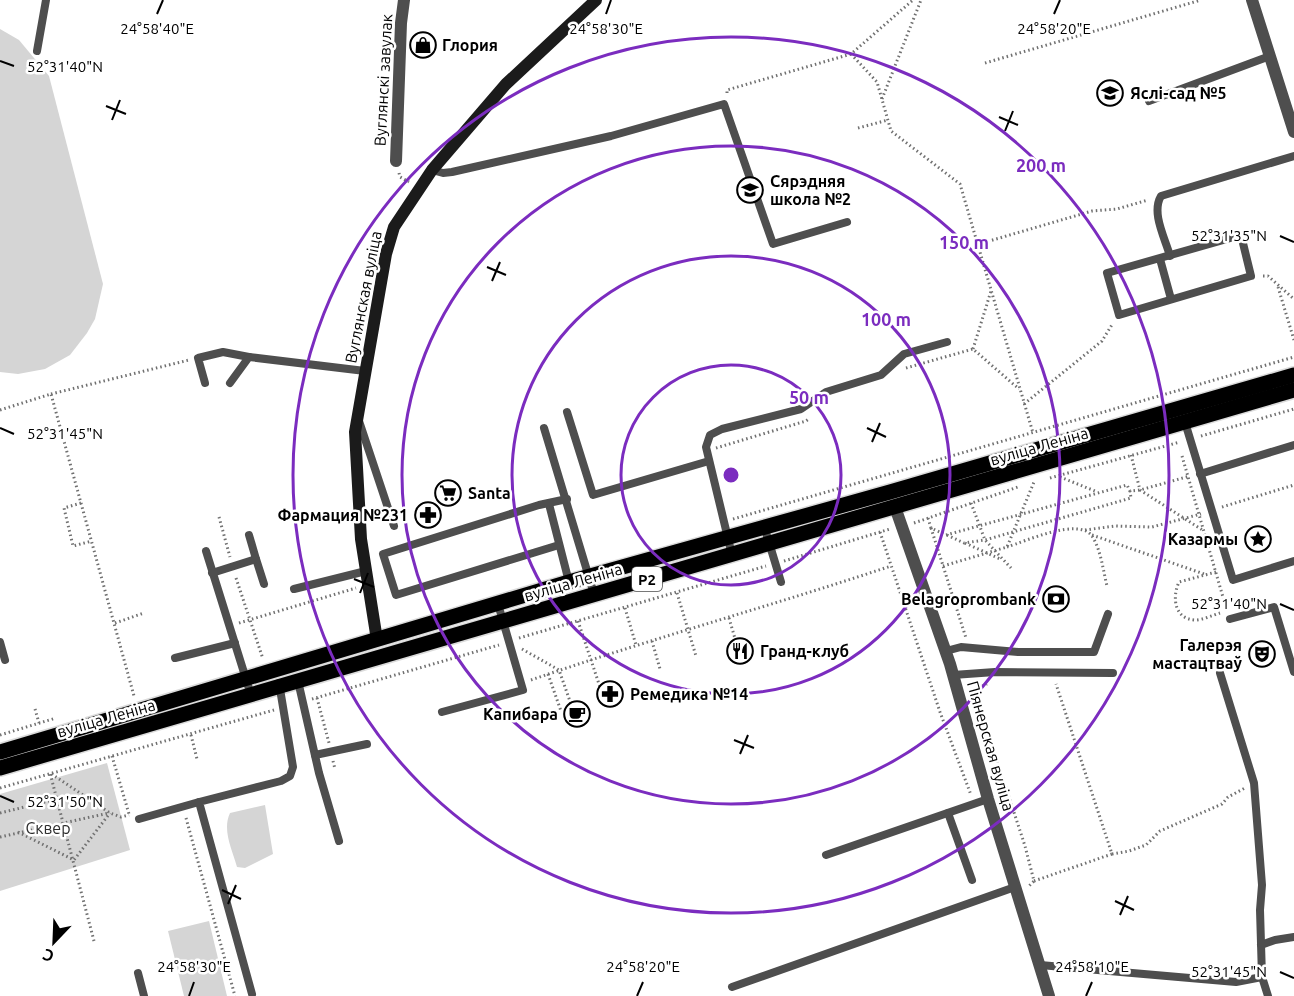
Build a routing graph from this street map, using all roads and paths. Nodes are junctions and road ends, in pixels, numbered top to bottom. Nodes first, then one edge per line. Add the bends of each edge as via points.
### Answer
1 (46, 0) edge
2 (404, 0) edge
3 (596, 0) edge
4 (913, 0) edge
5 (921, 0) edge
6 (1201, 0) edge
7 (1252, 0) edge
8 (37, 51) dead end
9 (851, 54) junction
10 (1270, 56) junction
11 (985, 63) dead end
12 (882, 99) junction
13 (1149, 101) dead end
14 (724, 104) junction
15 (888, 120) junction
16 (858, 128) dead end
17 (1294, 132) edge
18 (1294, 156) edge
19 (396, 161) dead end
20 (432, 170) junction
21 (1161, 196) junction
22 (847, 222) dead end
23 (979, 243) junction
24 (1170, 256) junction
25 (1160, 259) junction
26 (1251, 276) junction
27 (1278, 287) junction
28 (992, 289) junction
29 (1171, 299) junction
30 (1294, 299) edge
31 (1119, 315) junction
32 (1294, 340) edge
33 (947, 342) dead end
34 (973, 349) junction
35 (249, 357) junction
36 (1294, 357) edge
37 (198, 358) junction
38 (365, 371) junction
39 (896, 371) dead end
40 (1294, 375) edge
41 (205, 383) dead end
42 (230, 383) dead end
43 (1294, 390) edge
44 (1021, 391) junction
45 (51, 394) junction
46 (1137, 403) dead end
47 (1024, 404) junction
48 (1294, 409) edge
49 (0, 410) edge
50 (567, 412) dead end
51 (1183, 414) junction
52 (358, 415) junction
53 (812, 415) dead end
54 (1271, 417) dead end
55 (544, 428) dead end
56 (1033, 433) dead end
57 (1294, 445) edge
58 (706, 451) junction
59 (1181, 454) dead end
60 (710, 460) junction
61 (1200, 474) junction
62 (1058, 476) junction
63 (1187, 477) junction
64 (1034, 482) junction
65 (1294, 485) edge
66 (1140, 490) junction
67 (1130, 491) junction
68 (890, 492) junction
69 (1097, 492) junction
70 (567, 500) junction
71 (81, 503) junction
72 (971, 503) junction
73 (549, 504) junction
74 (895, 507) junction
75 (1212, 510) junction
76 (1021, 514) junction
77 (1199, 515) junction
78 (219, 517) dead end
79 (928, 518) junction
80 (1184, 518) junction
81 (394, 526) dead end
82 (764, 526) junction
83 (980, 526) junction
84 (902, 527) junction
85 (930, 528) junction
86 (1085, 530) junction
87 (880, 531) junction
88 (1015, 531) junction
89 (1204, 531) junction
90 (1090, 534) junction
91 (249, 535) dead end
92 (946, 535) junction
93 (726, 537) junction
94 (985, 540) junction
95 (92, 541) junction
96 (964, 543) junction
97 (770, 544) junction
98 (559, 545) junction
99 (1007, 547) junction
100 (206, 551) dead end
101 (994, 552) junction
102 (988, 554) junction
103 (732, 555) junction
104 (256, 559) junction
105 (1004, 561) junction
106 (1294, 561) edge
107 (776, 563) junction
108 (891, 565) junction
109 (943, 566) junction
110 (232, 567) junction
111 (1011, 568) dead end
112 (366, 571) junction
113 (1216, 572) junction
114 (212, 573) junction
115 (1207, 575) junction
116 (589, 576) junction
117 (569, 582) junction
118 (782, 582) dead end
119 (264, 584) dead end
120 (1107, 586) dead end
121 (356, 588) dead end
122 (294, 589) dead end
123 (677, 592) junction
124 (594, 594) junction
125 (498, 604) junction
126 (625, 608) junction
127 (144, 613) dead end
128 (1108, 614) dead end
129 (1228, 615) junction
130 (729, 617) junction
131 (250, 619) junction
132 (578, 621) junction
133 (502, 622) junction
134 (114, 623) junction
135 (230, 626) junction
136 (688, 630) junction
137 (377, 640) junction
138 (652, 641) junction
139 (0, 642) edge
140 (508, 642) junction
141 (736, 642) dead end
142 (235, 643) junction
143 (636, 645) junction
144 (961, 647) junction
145 (946, 651) junction
146 (696, 656) dead end
147 (381, 657) junction
148 (175, 658) dead end
149 (262, 658) dead end
150 (590, 659) junction
151 (5, 660) dead end
152 (660, 669) dead end
153 (276, 670) junction
154 (559, 670) junction
155 (1294, 672) edge
156 (969, 673) junction
157 (1113, 673) dead end
158 (1220, 673) dead end
159 (548, 674) junction
160 (953, 675) junction
161 (246, 679) junction
162 (298, 681) junction
163 (521, 683) junction
164 (989, 683) dead end
165 (1046, 683) dead end
166 (279, 686) junction
167 (601, 690) dead end
168 (974, 690) junction
169 (251, 695) junction
170 (134, 696) dead end
171 (317, 698) junction
172 (303, 702) junction
173 (283, 707) junction
174 (572, 707) dead end
175 (35, 709) dead end
176 (561, 711) dead end
177 (442, 712) dead end
178 (39, 723) dead end
179 (191, 735) junction
180 (367, 744) dead end
181 (330, 749) dead end
182 (0, 752) edge
183 (315, 755) junction
184 (112, 756) junction
185 (197, 759) dead end
186 (333, 759) dead end
187 (0, 768) edge
188 (335, 769) dead end
189 (50, 773) junction
190 (1254, 783) junction
191 (0, 788) edge
192 (57, 799) junction
193 (988, 799) junction
194 (199, 802) junction
195 (974, 804) junction
196 (183, 807) junction
197 (0, 813) edge
198 (110, 813) junction
199 (948, 813) junction
200 (139, 819) dead end
201 (63, 823) junction
202 (18, 832) junction
203 (0, 837) edge
204 (339, 841) dead end
205 (1112, 854) junction
206 (826, 855) dead end
207 (74, 860) junction
208 (972, 880) dead end
209 (1034, 881) junction
210 (1020, 888) junction
211 (1294, 937) edge
212 (94, 941) dead end
213 (1261, 945) junction
214 (1040, 966) junction
215 (138, 973) dead end
216 (1262, 977) junction
217 (732, 987) dead end
218 (252, 994) dead end
219 (144, 996) edge
220 (235, 996) edge
221 (1049, 996) edge
222 (1268, 996) edge

1 - 8 lane
2 - 19 street, Вуглянскі завулак
3 - 20 street, Вуглянская вуліца via 506,84
4 - 9 path
5 - 12 path
6 - 11 path
7 - 10 street
9 - 12 path via 877,82
9 - 14 path via 727,90
10 - 13 lane
10 - 17 street
12 - 15 path
14 - 20 lane via 600,139 443,174
14 - 22 lane via 773,244
15 - 16 path
15 - 23 path via 891,131 960,184
18 - 21 lane
20 - 38 street, Вуглянская вуліца via 394,227
21 - 23 path
21 - 24 lane via 1157,212
23 - 28 path
24 - 25 lane
24 - 26 lane via 1241,235
25 - 29 lane
25 - 31 lane via 1107,273
26 - 27 path via 1268,276
26 - 29 lane
27 - 30 path
27 - 32 path
28 - 34 path
28 - 44 path
29 - 31 lane
31 - 47 path via 1102,341
33 - 58 lane via 904,354 881,375 826,392 801,409 722,429 710,435
34 - 39 path
34 - 44 path
35 - 37 lane via 223,352
35 - 38 lane
35 - 42 lane
36 - 46 path
37 - 41 lane
37 - 45 path
38 - 52 street, Вуглянская вуліца
40 - 51 main road, вуліца Леніна / Р2
43 - 51 main road, вуліца Леніна / Р2
44 - 47 path
45 - 49 path
45 - 71 path
47 - 56 path
48 - 54 path
50 - 60 lane via 593,495
51 - 61 lane
51 - 68 main road, вуліца Леніна / Р2
51 - 74 main road, вуліца Леніна / Р2
52 - 81 lane
52 - 112 street, Вуглянская вуліца via 355,441
53 - 58 path via 806,421
55 - 70 lane
57 - 61 lane
58 - 60 lane
59 - 63 path
60 - 93 lane
61 - 63 path
61 - 75 lane
62 - 64 path
62 - 66 path via 1131,455
62 - 69 path
63 - 66 path
63 - 77 path
64 - 72 path
64 - 76 path
65 - 75 path
66 - 67 path
66 - 80 path
67 - 69 path via 1127,485
67 - 88 path via 1131,498
68 - 74 main road
68 - 82 main road, вуліца Леніна / Р2
69 - 76 path
70 - 73 lane
70 - 116 lane
71 - 95 path
71 - 95 path via 64,508 73,546
72 - 79 path
72 - 83 path
73 - 98 lane
73 - 98 lane via 383,554 396,595
74 - 84 street, Піянерская вуліца
74 - 97 main road, вуліца Леніна / Р2
75 - 77 path
75 - 106 lane via 1233,580
76 - 83 path
76 - 88 path
77 - 80 path
77 - 89 path
78 - 110 path
79 - 84 path
79 - 85 path
80 - 86 path via 1152,527
80 - 89 path
82 - 93 main road, вуліца Леніна / Р2
82 - 97 lane
83 - 92 path
83 - 94 path
84 - 87 path
84 - 145 street, Піянерская вуліца
85 - 92 path
85 - 109 path
86 - 90 path
86 - 99 path via 1065,529
87 - 107 path
87 - 108 path
88 - 94 path
88 - 99 path
89 - 113 path
90 - 115 path
90 - 120 path via 1098,547
91 - 104 lane
92 - 96 path
93 - 103 lane
93 - 116 main road, вуліца Леніна / Р2
94 - 96 path
94 - 101 path
95 - 134 path
96 - 102 path
97 - 103 main road, вуліца Леніна / Р2
97 - 107 lane
98 - 117 lane
99 - 101 path
100 - 114 lane
101 - 102 path
101 - 105 path
102 - 105 path
102 - 109 path
103 - 124 main road, вуліца Леніна / Р2
104 - 110 lane
104 - 119 lane
105 - 111 path
107 - 118 lane
107 - 123 path
108 - 130 path
108 - 195 path
109 - 144 path via 966,638
110 - 114 lane
110 - 131 path
112 - 122 lane
112 - 137 street, Вуглянская вуліца
113 - 115 path
113 - 129 path
114 - 135 lane
115 - 129 path via 1179,582 1174,594 1178,609 1196,620
116 - 117 main road, вуліца Леніна / Р2
116 - 124 lane
117 - 125 main road, вуліца Леніна / Р2
121 - 131 path
123 - 126 path
123 - 136 path
124 - 133 main road, вуліца Леніна / Р2
125 - 133 lane
125 - 137 main road, вуліца Леніна / Р2
126 - 132 path
126 - 143 path
127 - 134 path
128 - 144 lane via 1094,652
129 - 155 lane via 1274,607
130 - 136 path
130 - 141 path
131 - 135 path
131 - 149 path
132 - 140 path
132 - 150 path
133 - 140 lane
133 - 147 main road, вуліца Леніна / Р2
134 - 170 path
135 - 142 lane
136 - 138 path
136 - 146 path
137 - 147 main road
137 - 153 main road, вуліца Леніна / Р2
138 - 143 path
138 - 152 path
139 - 151 lane
140 - 154 path
140 - 163 lane
140 - 171 path
142 - 148 lane
142 - 161 lane
143 - 150 path
144 - 145 lane
145 - 160 street, Піянерская вуліца
147 - 162 main road, вуліца Леніна / Р2
150 - 154 path
150 - 167 path
153 - 161 main road, вуліца Леніна / Р2
153 - 166 lane
154 - 159 path
154 - 174 path
156 - 157 lane
156 - 160 lane
156 - 168 path
158 - 190 lane
159 - 163 path
159 - 176 path
160 - 193 street, Піянерская вуліца
161 - 169 lane
161 - 182 main road, вуліца Леніна / Р2
162 - 166 main road, вуліца Леніна / Р2
162 - 172 lane
163 - 177 lane via 523,690
164 - 168 path
165 - 205 path via 1057,684
166 - 169 main road, вуліца Леніна / Р2
166 - 173 lane
168 - 209 path
169 - 187 main road, вуліца Леніна / Р2
171 - 172 path
171 - 181 path
172 - 183 lane
173 - 179 path
173 - 194 lane via 293,766 290,776 281,782
175 - 178 path
179 - 184 path
179 - 185 path
180 - 183 lane
183 - 204 lane
184 - 189 path
184 - 198 path via 130,815
186 - 188 path
189 - 191 path
189 - 192 path
189 - 198 path
190 - 205 path via 1222,804 1160,831 1146,845
190 - 213 lane via 1262,885
192 - 197 path
192 - 201 path
193 - 195 lane
193 - 210 street, Піянерская вуліца
194 - 196 lane
194 - 218 lane
195 - 199 lane
196 - 200 lane
196 - 220 path
198 - 201 path
198 - 207 path
199 - 206 lane
199 - 208 lane
201 - 202 path
201 - 207 path
202 - 203 path
202 - 207 path
205 - 209 path
207 - 212 path
209 - 210 path
210 - 214 street, Піянерская вуліца
210 - 217 lane
211 - 213 lane
213 - 216 lane
214 - 216 lane via 1236,982
214 - 221 street, Піянерская вуліца
215 - 219 lane
216 - 222 lane

